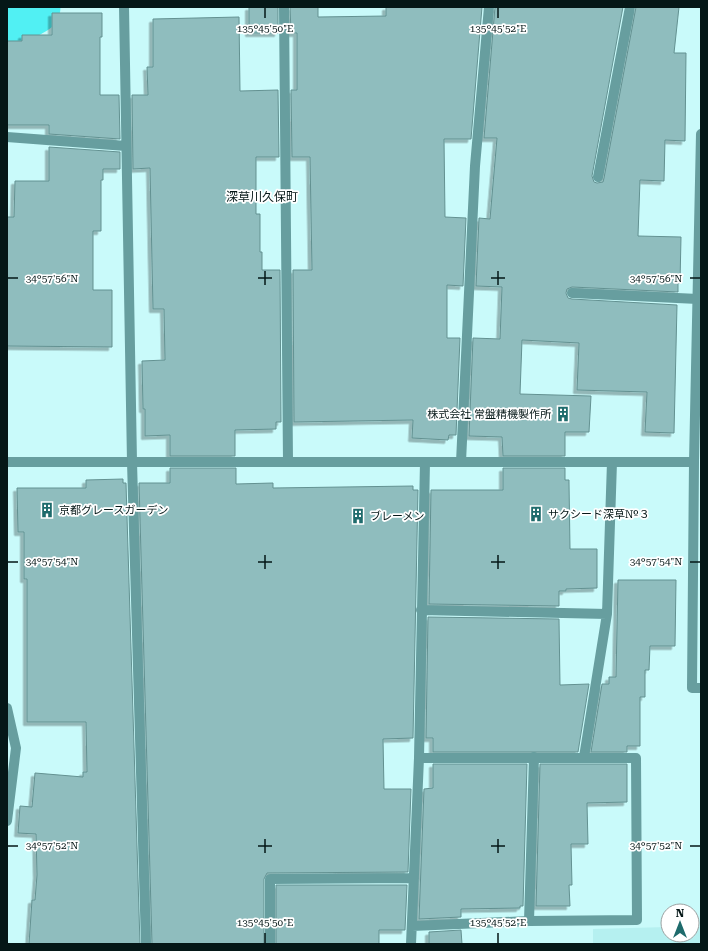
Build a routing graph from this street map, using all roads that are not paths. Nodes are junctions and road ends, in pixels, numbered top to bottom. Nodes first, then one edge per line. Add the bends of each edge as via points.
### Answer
1 (124, 7) edge
2 (284, 7) edge
3 (489, 7) edge
4 (630, 7) edge
5 (701, 134) edge
6 (7, 137) edge
7 (126, 146) junction
8 (598, 177) dead end
9 (572, 293) dead end
10 (698, 299) junction
11 (7, 462) edge
12 (132, 462) junction
13 (288, 462) junction
14 (425, 462) junction
15 (461, 462) junction
16 (612, 462) junction
17 (694, 462) junction
18 (422, 610) junction
19 (607, 614) junction
20 (701, 688) edge
21 (7, 708) edge
22 (534, 757) junction
23 (584, 757) junction
24 (418, 758) junction
25 (7, 821) edge
26 (414, 878) junction
27 (529, 921) junction
28 (412, 926) junction
29 (146, 944) edge
30 (270, 944) edge
31 (412, 944) edge

1 - 7 street
2 - 13 street
3 - 15 street via 475,166
4 - 8 street
5 - 10 street
6 - 7 street
7 - 12 street
9 - 10 street
10 - 17 street
11 - 12 street
12 - 13 street
12 - 29 street
13 - 14 street
14 - 15 street
14 - 18 street
15 - 16 street
16 - 17 street
16 - 19 street
17 - 20 street via 692,688
18 - 19 street
18 - 24 street
19 - 23 street
21 - 25 street via 16,748
22 - 23 street
22 - 24 street
22 - 27 street
23 - 27 street via 636,758 637,920
24 - 26 street
26 - 28 street
26 - 30 street via 270,879
27 - 28 street
28 - 31 street

